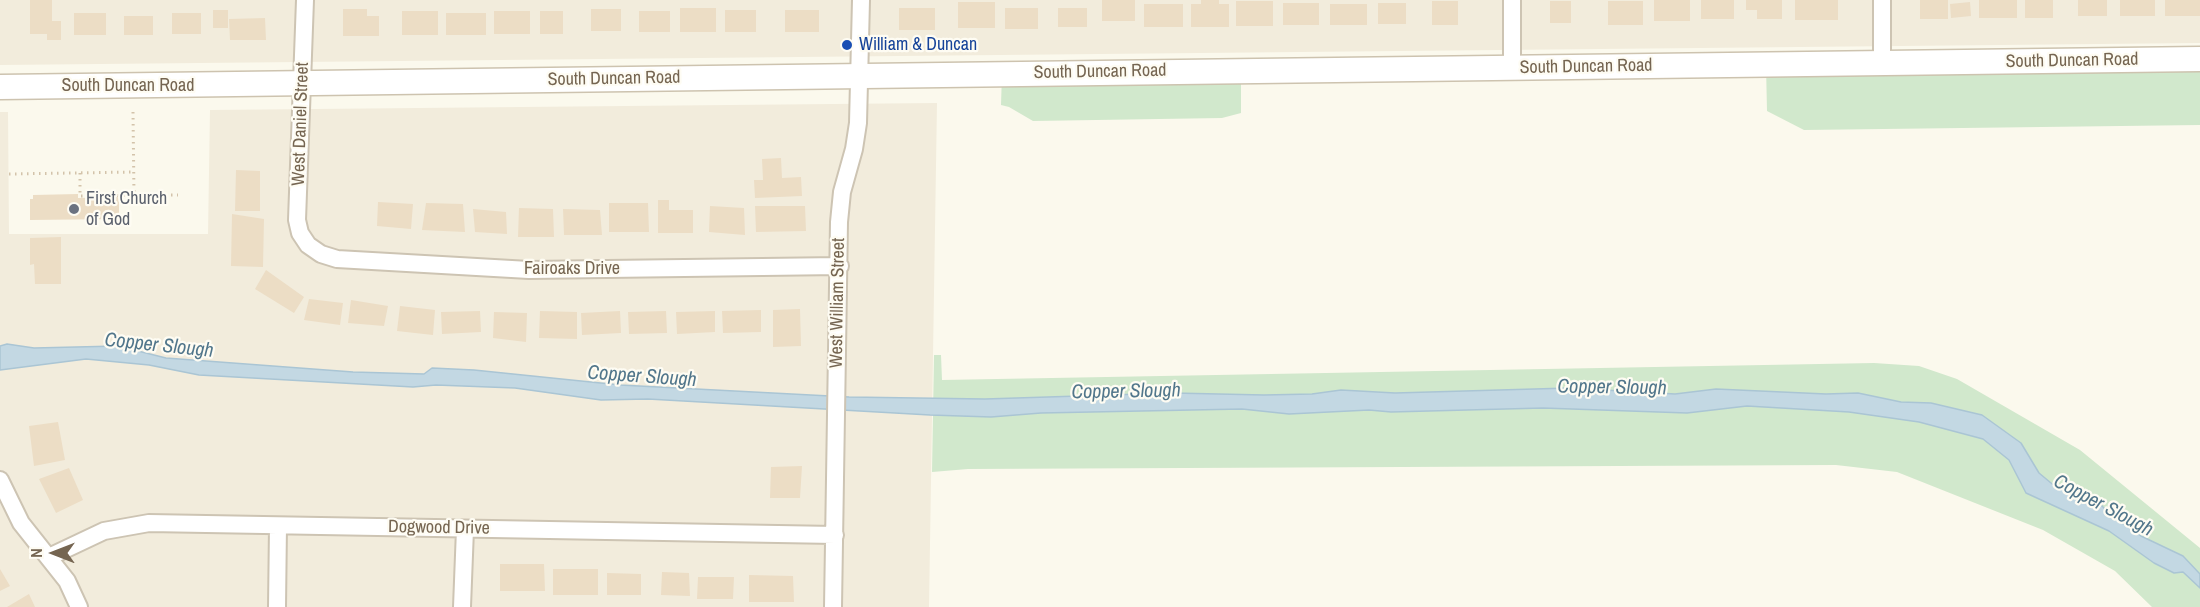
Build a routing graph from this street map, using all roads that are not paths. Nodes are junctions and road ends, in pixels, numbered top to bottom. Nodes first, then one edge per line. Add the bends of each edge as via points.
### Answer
1 (305, 0) edge
2 (861, 0) edge
3 (1512, 0) edge
4 (1882, 0) edge
5 (2200, 59) edge
6 (1882, 64) junction
7 (1512, 68) junction
8 (859, 75) junction
9 (302, 84) junction
10 (0, 87) edge
11 (308, 245) joint
12 (840, 266) junction
13 (0, 480) edge
14 (278, 526) junction
15 (465, 529) junction
16 (835, 535) junction
17 (48, 557) junction
18 (79, 607) edge
19 (277, 607) edge
20 (462, 607) edge
21 (833, 607) edge

1 - 9 street, West Daniel Street
2 - 8 street, West William Street
3 - 7 street
4 - 6 street
5 - 6 main road, South Duncan Road
6 - 7 main road, South Duncan Road
7 - 8 main road, South Duncan Road
8 - 9 main road, South Duncan Road
8 - 12 street, West William Street via 858,123 841,202
9 - 10 main road, South Duncan Road
9 - 11 street, West Daniel Street via 297,220
11 - 12 street, Fairoaks Drive via 337,259 530,270
12 - 16 street, West William Street
13 - 17 street via 21,523
14 - 15 street, Dogwood Drive
14 - 17 street, Dogwood Drive via 130,525 104,531
14 - 19 street
15 - 16 street, Dogwood Drive
15 - 20 street
16 - 21 street, West William Street
17 - 18 street via 67,581

